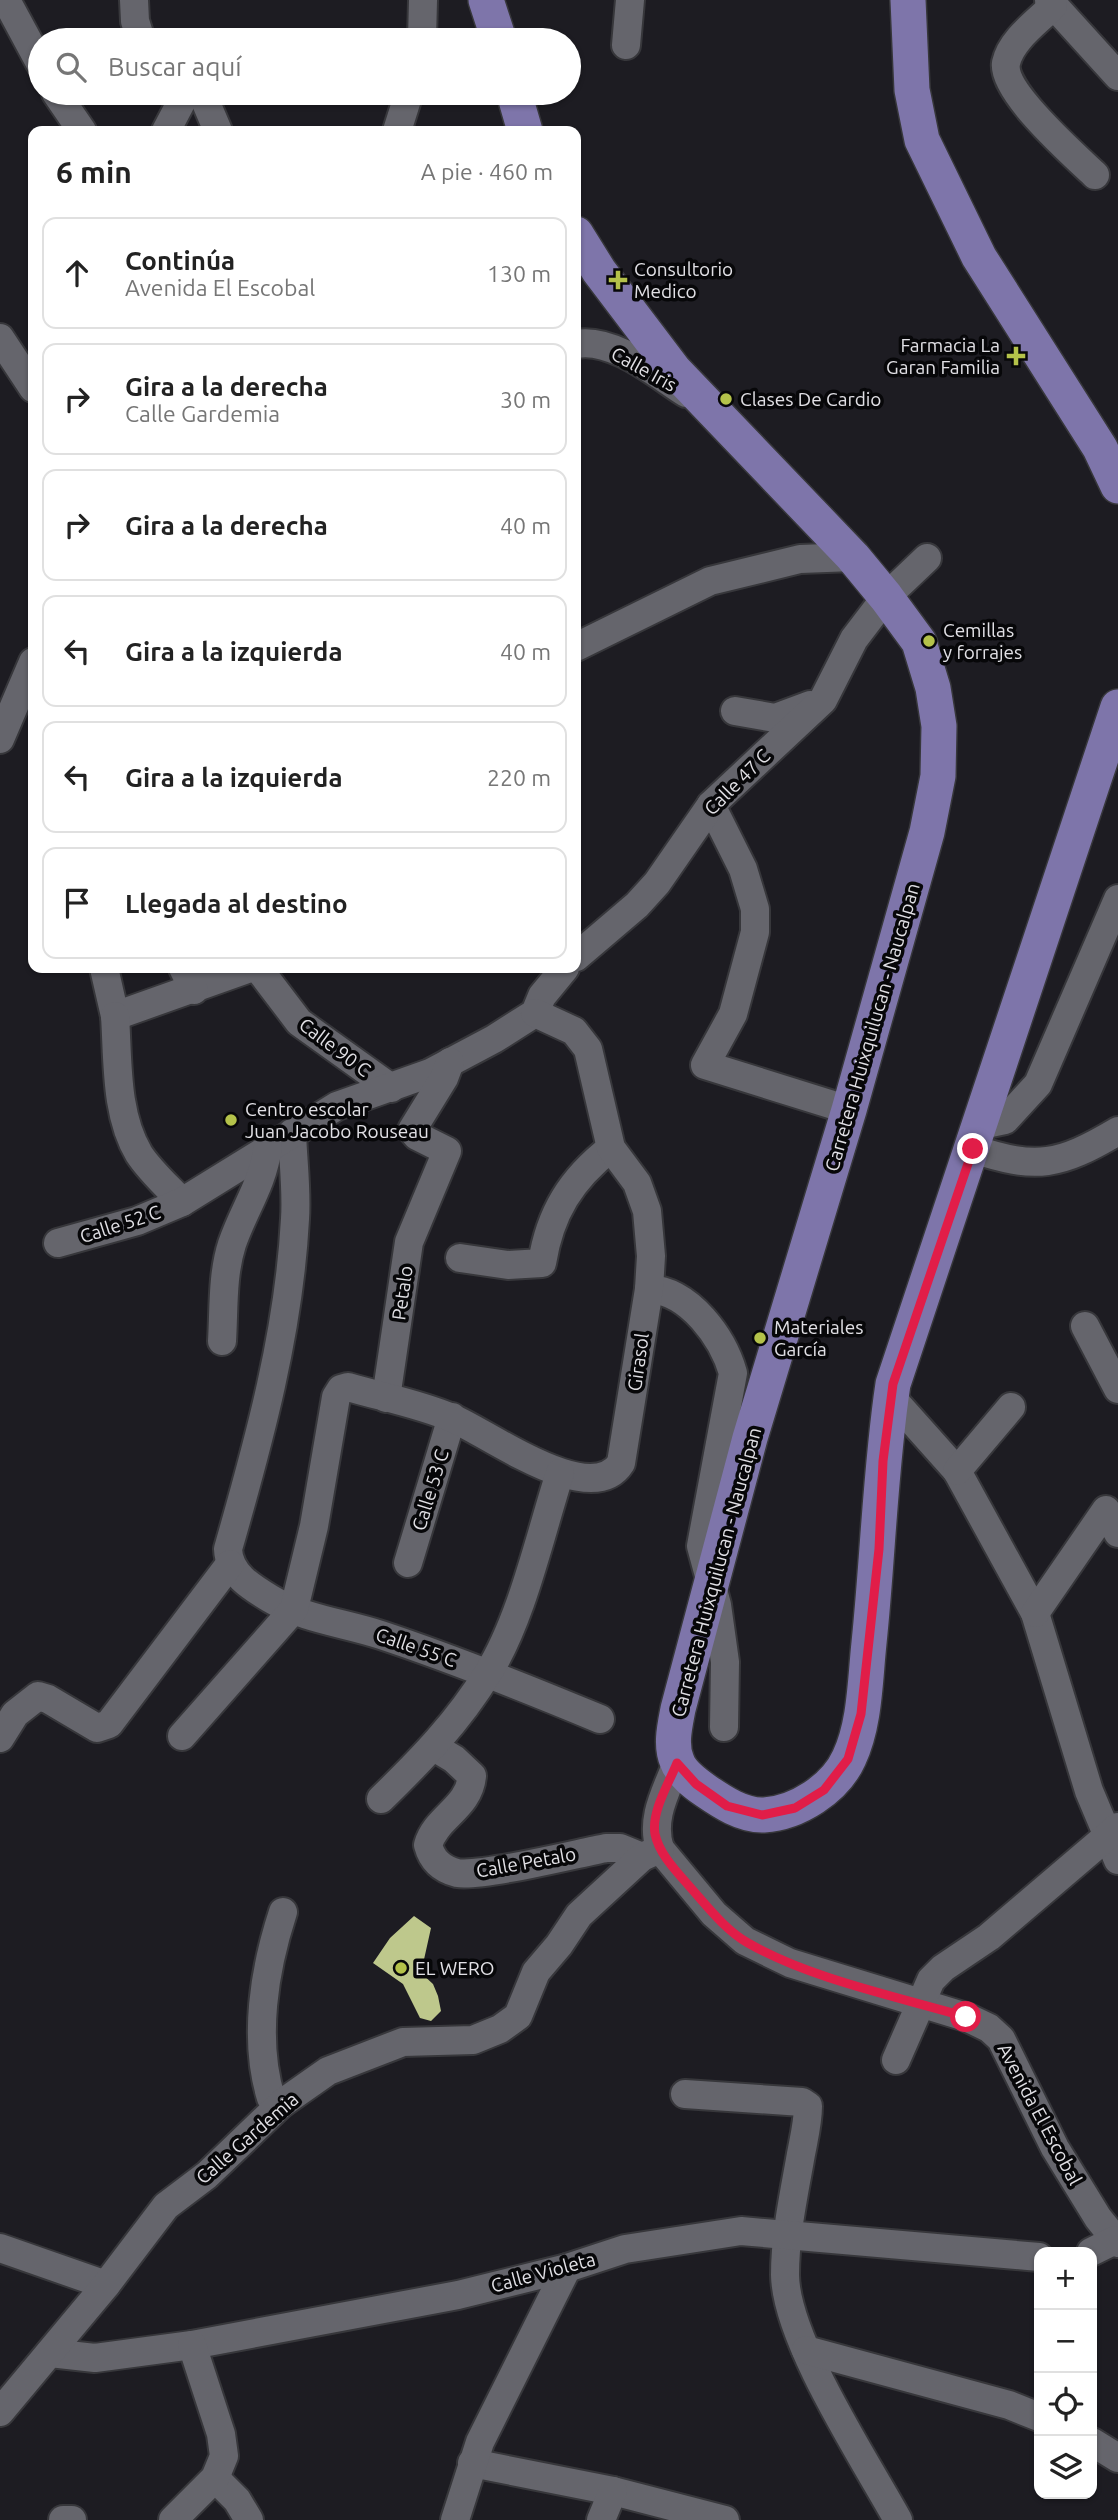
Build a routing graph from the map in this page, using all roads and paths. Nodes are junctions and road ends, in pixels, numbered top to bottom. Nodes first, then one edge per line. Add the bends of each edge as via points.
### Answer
1 (6, 0) edge
2 (134, 0) edge
3 (423, 0) edge
4 (486, 0) edge
5 (630, 0) edge
6 (908, 0) edge
7 (1051, 3) edge
8 (137, 28) edge
9 (422, 28) edge
10 (495, 28) edge
11 (28, 41) edge
12 (626, 45) dead end
13 (1114, 64) edge
14 (64, 105) edge
15 (180, 105) edge
16 (207, 105) edge
17 (405, 105) edge
18 (517, 105) edge
19 (79, 126) edge
20 (169, 126) edge
21 (216, 126) edge
22 (399, 126) edge
23 (524, 126) edge
24 (1095, 175) dead end
25 (581, 241) edge
26 (0, 338) edge
27 (581, 343) edge
28 (28, 380) edge
29 (708, 407) junction
30 (1118, 486) edge
31 (853, 557) junction
32 (927, 558) dead end
33 (887, 597) junction
34 (581, 646) edge
35 (28, 672) edge
36 (823, 700) junction
37 (1118, 707) edge
38 (736, 711) dead end
39 (3, 725) edge
40 (710, 806) junction
41 (1118, 899) edge
42 (581, 953) edge
43 (105, 973) edge
44 (222, 973) edge
45 (262, 973) edge
46 (561, 973) edge
47 (188, 979) edge
48 (535, 1013) junction
49 (115, 1016) junction
50 (450, 1062) junction
51 (391, 1088) junction
52 (849, 1110) junction
53 (1118, 1131) edge
54 (977, 1137) junction
55 (280, 1140) junction
56 (611, 1148) junction
57 (182, 1202) junction
58 (58, 1243) dead end
59 (460, 1258) dead end
60 (649, 1289) junction
61 (1085, 1326) dead end
62 (222, 1341) dead end
63 (1118, 1389) edge
64 (891, 1397) junction
65 (386, 1398) junction
66 (1011, 1407) dead end
67 (452, 1417) junction
68 (957, 1471) junction
69 (560, 1473) junction
70 (1114, 1513) edge
71 (408, 1563) dead end
72 (233, 1569) junction
73 (712, 1577) junction
74 (294, 1609) junction
75 (1035, 1613) junction
76 (489, 1672) junction
77 (600, 1719) dead end
78 (724, 1727) dead end
79 (182, 1735) dead end
80 (0, 1738) edge
81 (435, 1747) junction
82 (677, 1763) junction
83 (381, 1798) dead end
84 (1112, 1831) edge
85 (651, 1853) junction
86 (1118, 1860) edge
87 (283, 1912) dead end
88 (919, 2003) junction
89 (896, 2060) dead end
90 (685, 2094) dead end
91 (281, 2104) junction
92 (788, 2234) junction
93 (1108, 2245) edge
94 (0, 2248) edge
95 (1034, 2257) edge
96 (567, 2268) junction
97 (106, 2285) junction
98 (192, 2345) junction
99 (806, 2350) junction
100 (50, 2353) junction
101 (0, 2412) edge
102 (1034, 2415) edge
103 (1097, 2445) edge
104 (1118, 2458) edge
105 (472, 2463) junction
106 (215, 2478) junction
107 (613, 2491) junction
108 (63, 2520) edge
109 (72, 2520) edge
110 (173, 2520) edge
111 (249, 2520) edge
112 (455, 2520) edge
113 (601, 2520) edge
114 (724, 2520) edge
115 (898, 2520) edge

1 - 11 street
2 - 8 street
3 - 9 street
4 - 10 main road
5 - 12 street
6 - 30 main road via 912,90 922,140 979,257 1100,448
7 - 13 street
7 - 24 street via 1010,54 1007,76 1024,103
14 - 19 street
15 - 20 street
16 - 21 street
17 - 22 street
18 - 23 main road
25 - 29 main road, Carretera Huixquilucan - Naucalpan via 652,344
26 - 28 street
27 - 29 street, Calle Iris via 610,349
29 - 31 main road, Carretera Huixquilucan - Naucalpan
31 - 33 main road, Carretera Huixquilucan - Naucalpan
31 - 34 street via 800,559 710,581
32 - 33 street, Calle 47 C
33 - 36 street, Calle 47 C via 853,639
33 - 52 main road, Carretera Huixquilucan - Naucalpan via 919,642 933,688 939,776
35 - 39 street
36 - 38 street via 775,718
36 - 40 street, Calle 47 C
37 - 54 main road
40 - 42 street, Calle 47 C via 650,890
40 - 52 street via 743,869 755,909 755,932 727,1031 705,1065
41 - 54 street via 1038,1084 1005,1120
43 - 49 street
44 - 47 street
45 - 51 street, Calle 90 C via 299,1022
46 - 48 street
47 - 49 street
48 - 50 street
48 - 56 street via 574,1031 588,1049
49 - 57 street via 120,1095 133,1141
50 - 51 street
50 - 65 street, Petalo via 412,1130 447,1151 409,1242
51 - 55 street, Calle 52 C via 346,1101
52 - 73 main road, Carretera Huixquilucan - Naucalpan
53 - 54 street via 1070,1156 1040,1163 1013,1162
54 - 64 main road via 913,1319
55 - 57 street, Calle 52 C
55 - 62 street via 233,1242 226,1269
55 - 72 street via 296,1215 292,1262 268,1407 229,1549
56 - 59 street via 590,1164 562,1199 545,1240 542,1263 508,1265
56 - 60 street via 643,1195 651,1256
57 - 58 street, Calle 52 C via 137,1221
60 - 69 street, Girasol via 621,1463 606,1478
60 - 73 street via 661,1290 686,1304 727,1351 733,1373 701,1546
61 - 63 street
64 - 68 street
64 - 82 main road via 863,1701 848,1759 824,1790 795,1808 762,1815 727,1806 696,1784
65 - 67 street, Girasol
65 - 74 street, Girasol via 348,1387 336,1397
66 - 68 street
67 - 69 street, Girasol
67 - 71 street, Calle 53 C
68 - 75 street
69 - 76 street via 513,1618
70 - 75 street
72 - 74 street, Calle 55 C via 272,1600
72 - 80 street via 109,1724 93,1727 40,1696 15,1714
73 - 78 street via 724,1662
73 - 82 main road, Carretera Huixquilucan - Naucalpan via 678,1709 674,1732
74 - 76 street, Calle 55 C
74 - 79 street
75 - 84 street via 1054,1682
76 - 77 street, Calle 55 C
76 - 81 street
81 - 83 street
81 - 85 street, Calle Petalo via 472,1776 468,1794 433,1832 428,1845 432,1859 450,1871 473,1872 606,1848
82 - 85 street via 657,1814
84 - 86 street
84 - 88 street via 989,1937 943,1968
85 - 88 street, Avenida El Escobal via 746,1941 790,1963
85 - 91 street, Calle Gardemia via 579,1915 536,1972 518,2016 500,2029 473,2040 403,2042 328,2071
87 - 91 street via 271,1948 264,1999 266,2081 271,2098
88 - 89 street
88 - 93 street, Avenida El Escobal via 966,2017 1001,2039 1055,2148 1098,2218
90 - 92 street via 806,2104
91 - 97 street, Calle Gardemia via 207,2175 166,2206
92 - 95 street, Calle Violeta
92 - 96 street, Calle Violeta via 741,2231 681,2238 625,2249
92 - 99 street via 785,2278
94 - 97 street
96 - 98 street, Calle Violeta via 458,2295
96 - 105 street
97 - 100 street, Calle Gardemia
98 - 100 street, Calle Violeta via 95,2358
98 - 106 street via 221,2434 224,2456
99 - 102 street
99 - 115 street
100 - 101 street, Calle Gardemia
103 - 104 street
105 - 107 street
105 - 112 street
106 - 110 street
106 - 111 street
107 - 113 street
107 - 114 street
108 - 109 street

